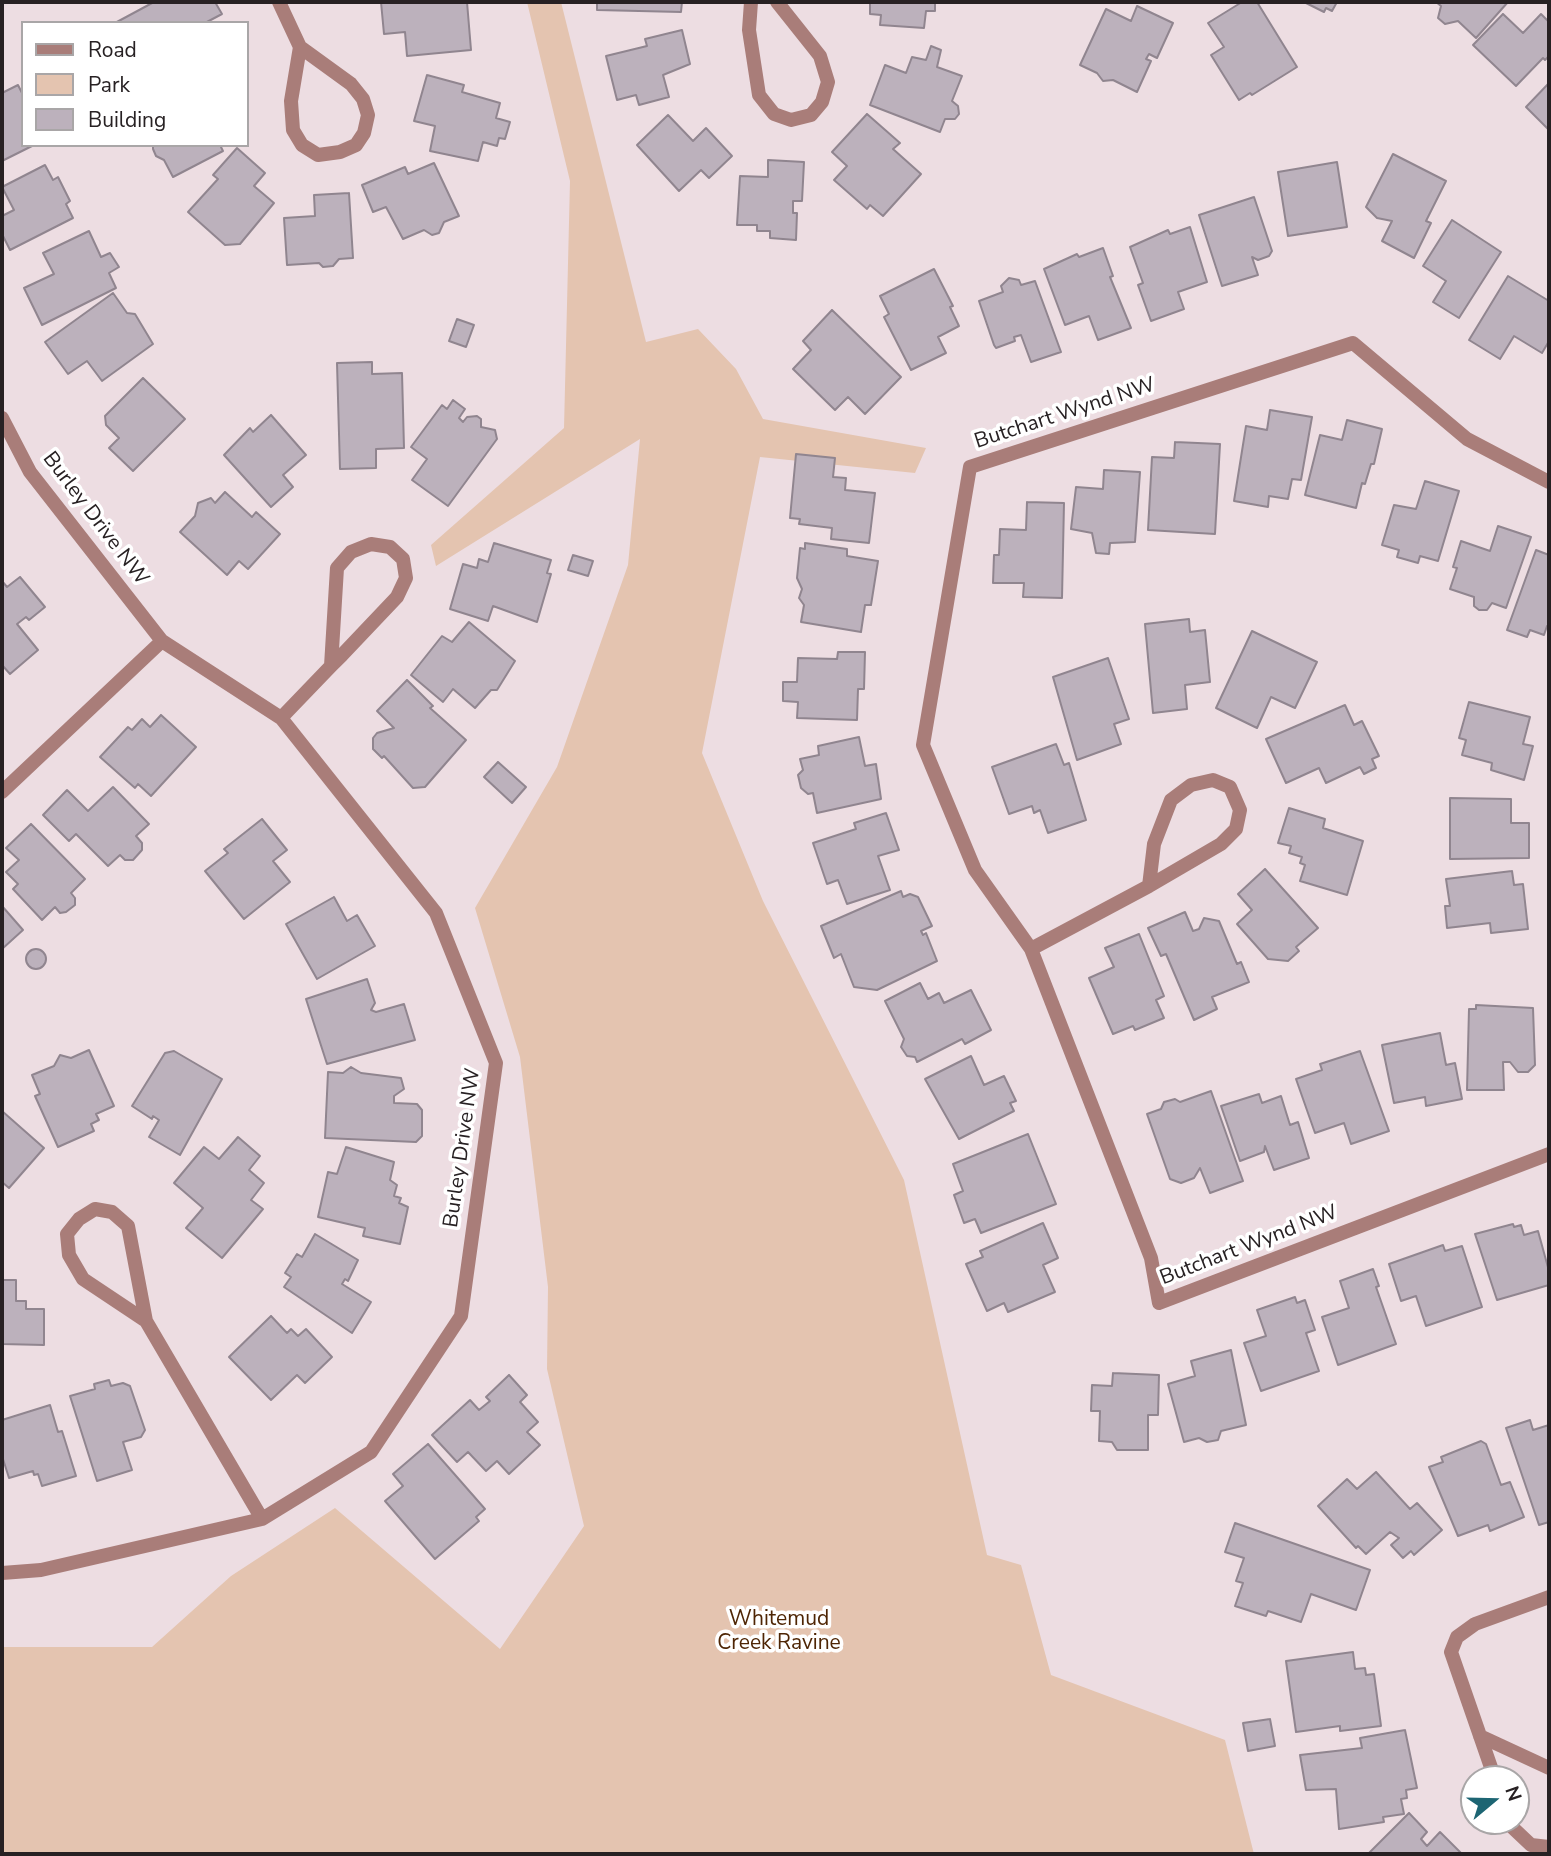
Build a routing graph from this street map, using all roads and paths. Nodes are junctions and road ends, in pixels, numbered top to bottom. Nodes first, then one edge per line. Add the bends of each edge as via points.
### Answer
1 (279, 2) edge
2 (751, 2) edge
3 (777, 2) edge
4 (300, 47) junction
5 (2, 418) edge
6 (1549, 482) edge
7 (162, 641) junction
8 (331, 666) junction
9 (281, 718) junction
10 (2, 792) edge
11 (1149, 886) junction
12 (1031, 949) junction
13 (1549, 1154) edge
14 (146, 1321) junction
15 (262, 1518) junction
16 (2, 1573) edge
17 (1549, 1597) edge
18 (1480, 1736) junction
19 (1490, 1765) edge
20 (1549, 1768) edge
21 (1520, 1835) edge
22 (1549, 1846) edge

1 - 4 street
2 - 3 street via 749,30 760,95 774,114 791,120 811,115 822,102 828,82 820,56
4 - 4 street via 291,102 293,130 302,145 318,155 356,145 365,133 368,115 363,99 351,84
5 - 7 street, Burley Drive NW via 30,472
6 - 12 street, Butchart Wynd NW via 1466,439 1353,343 970,467 923,745 975,870
7 - 9 street, Burley Drive NW
7 - 10 street
8 - 8 street via 337,568 351,552 371,544 390,547 403,559 406,578 397,597
8 - 9 street
9 - 15 street, Burley Drive NW via 436,912 496,1063 461,1316 371,1452
11 - 11 street via 1221,844 1236,829 1240,810 1230,787 1213,780 1191,785 1171,800 1154,844
11 - 12 street
12 - 13 street, Butchart Wynd NW via 1151,1258 1159,1303
14 - 14 street via 128,1226 112,1212 95,1209 67,1234 69,1255 83,1279
14 - 15 street
15 - 16 street, Burley Drive NW via 41,1570
17 - 18 street via 1475,1624 1457,1637 1451,1652
18 - 19 street
18 - 20 street
21 - 22 street via 1531,1845

